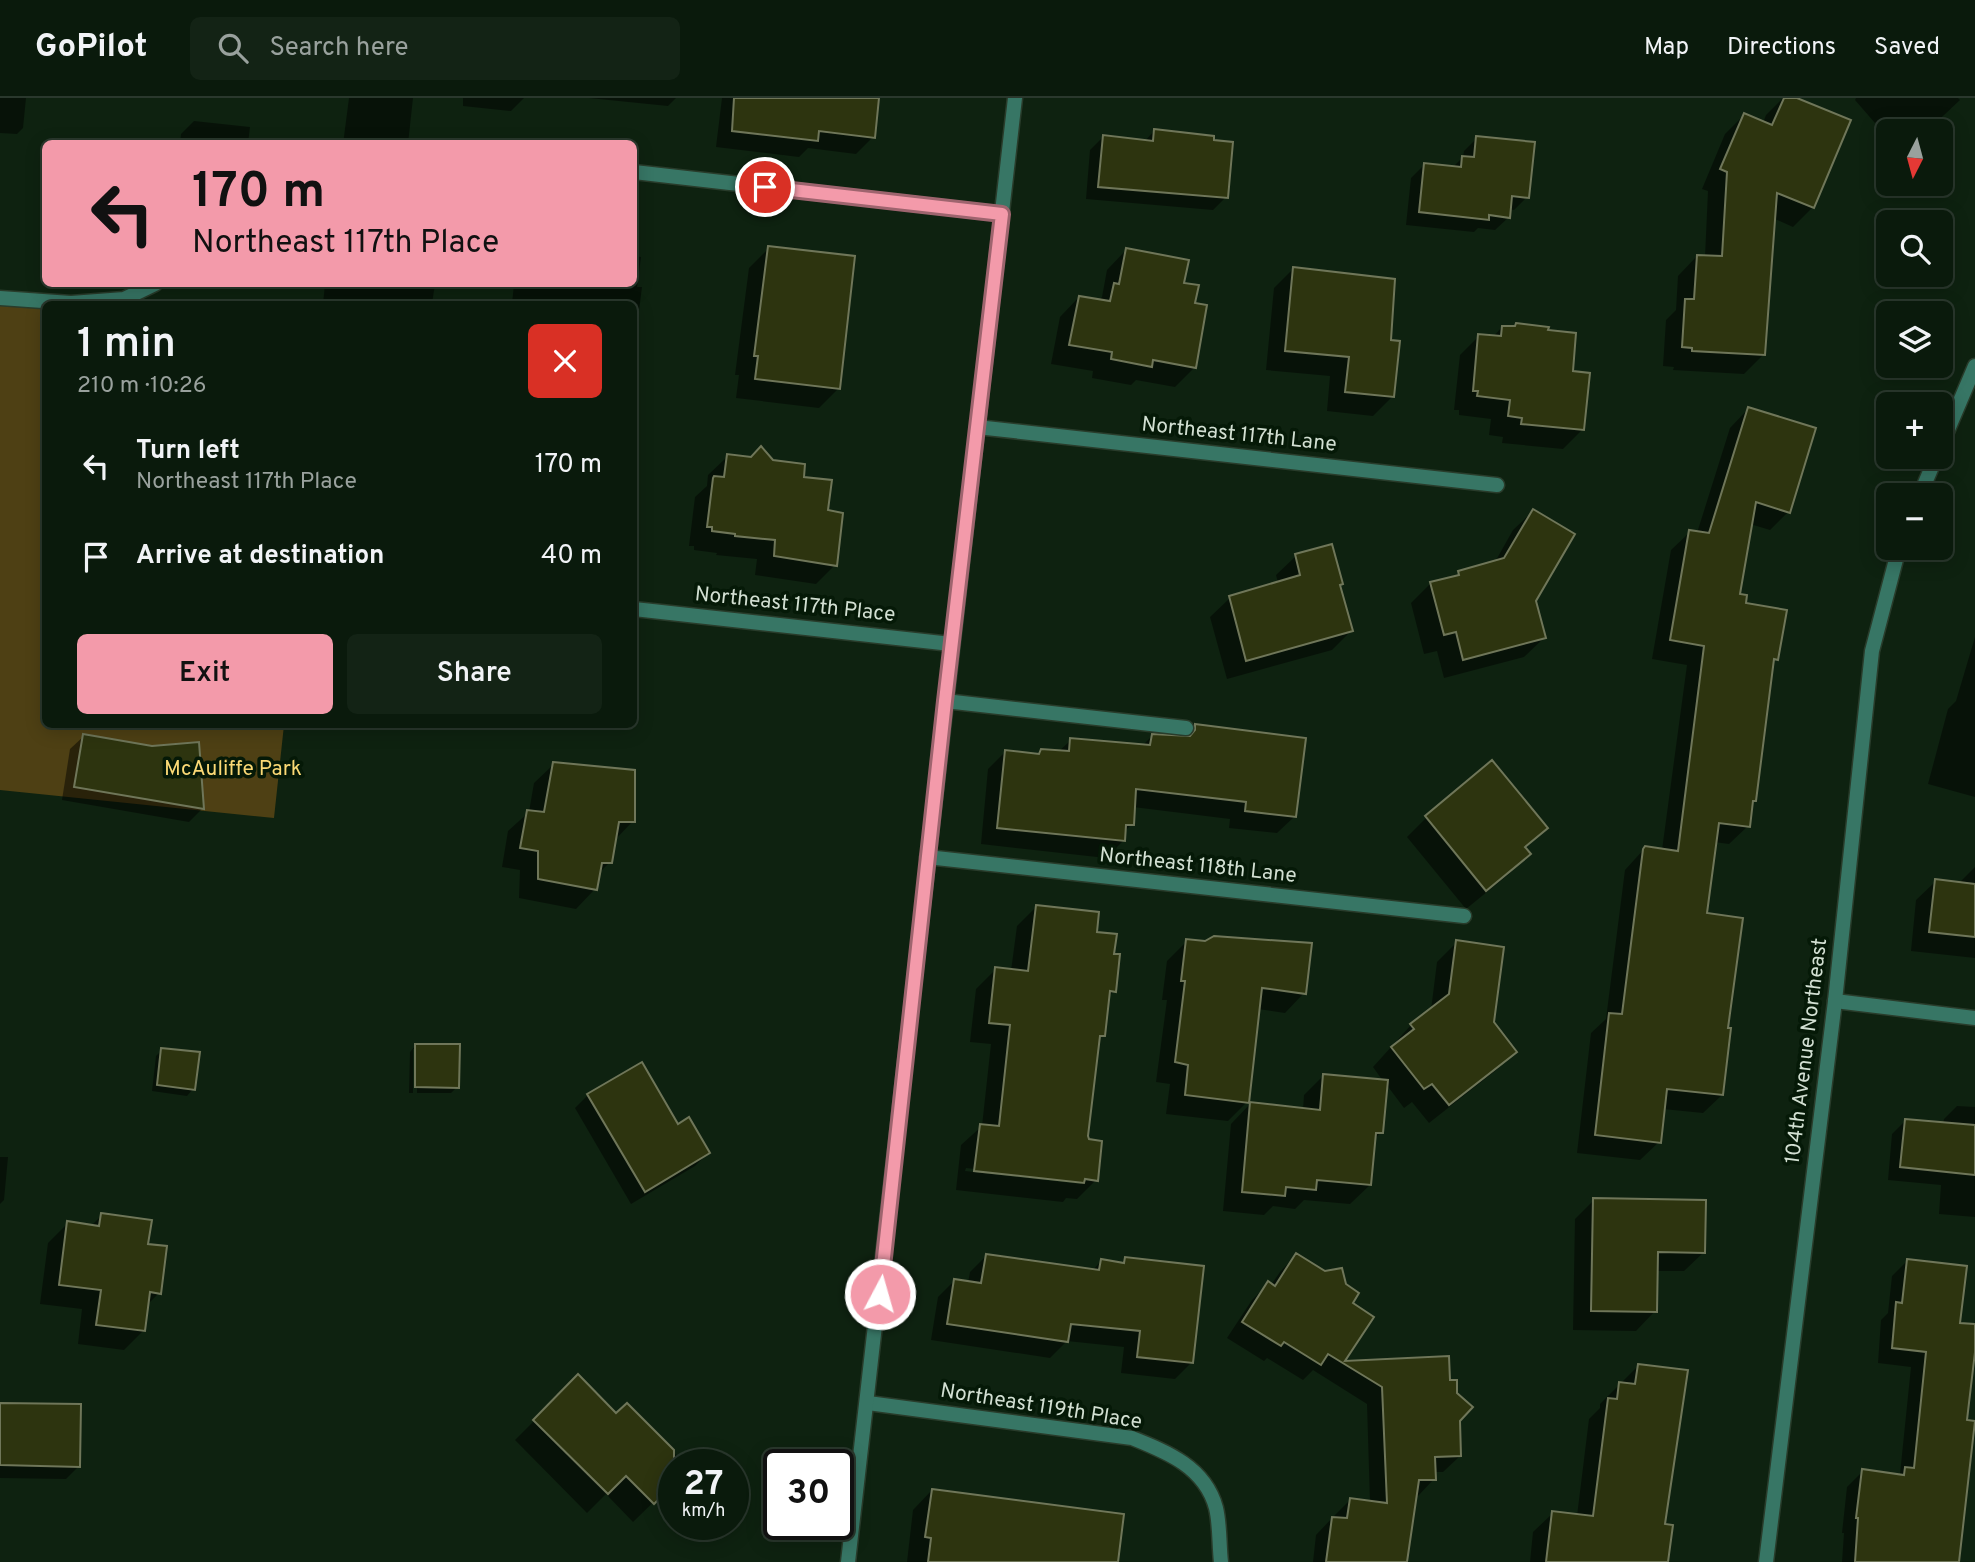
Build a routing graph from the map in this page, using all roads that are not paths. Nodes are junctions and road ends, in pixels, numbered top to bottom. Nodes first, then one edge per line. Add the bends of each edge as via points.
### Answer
1 (1015, 98) edge
2 (637, 173) edge
3 (1002, 214) junction
4 (149, 287) edge
5 (0, 298) edge
6 (43, 301) edge
7 (98, 301) edge
8 (1975, 366) edge
9 (1953, 418) edge
10 (977, 427) junction
11 (1497, 485) dead end
12 (1896, 560) edge
13 (637, 609) edge
14 (951, 644) junction
15 (945, 701) junction
16 (1185, 728) dead end
17 (927, 857) junction
18 (1464, 916) dead end
19 (1835, 1001) junction
20 (1975, 1018) edge
21 (868, 1403) junction
22 (848, 1562) edge
23 (1221, 1562) edge
24 (1766, 1562) edge

1 - 3 street
2 - 3 street
3 - 10 street
4 - 7 street via 124,299
5 - 6 street
8 - 9 street
10 - 11 street, Northeast 117th Lane
10 - 14 street
12 - 19 street, 104th Avenue Northeast via 1871,651
13 - 14 street, Northeast 117th Place
14 - 15 street
15 - 16 street
15 - 17 street
17 - 18 street, Northeast 118th Lane
17 - 21 street
19 - 20 street
19 - 24 street, 104th Avenue Northeast
21 - 22 street
21 - 23 street, Northeast 119th Place via 1132,1438 1170,1453 1200,1475 1216,1508

